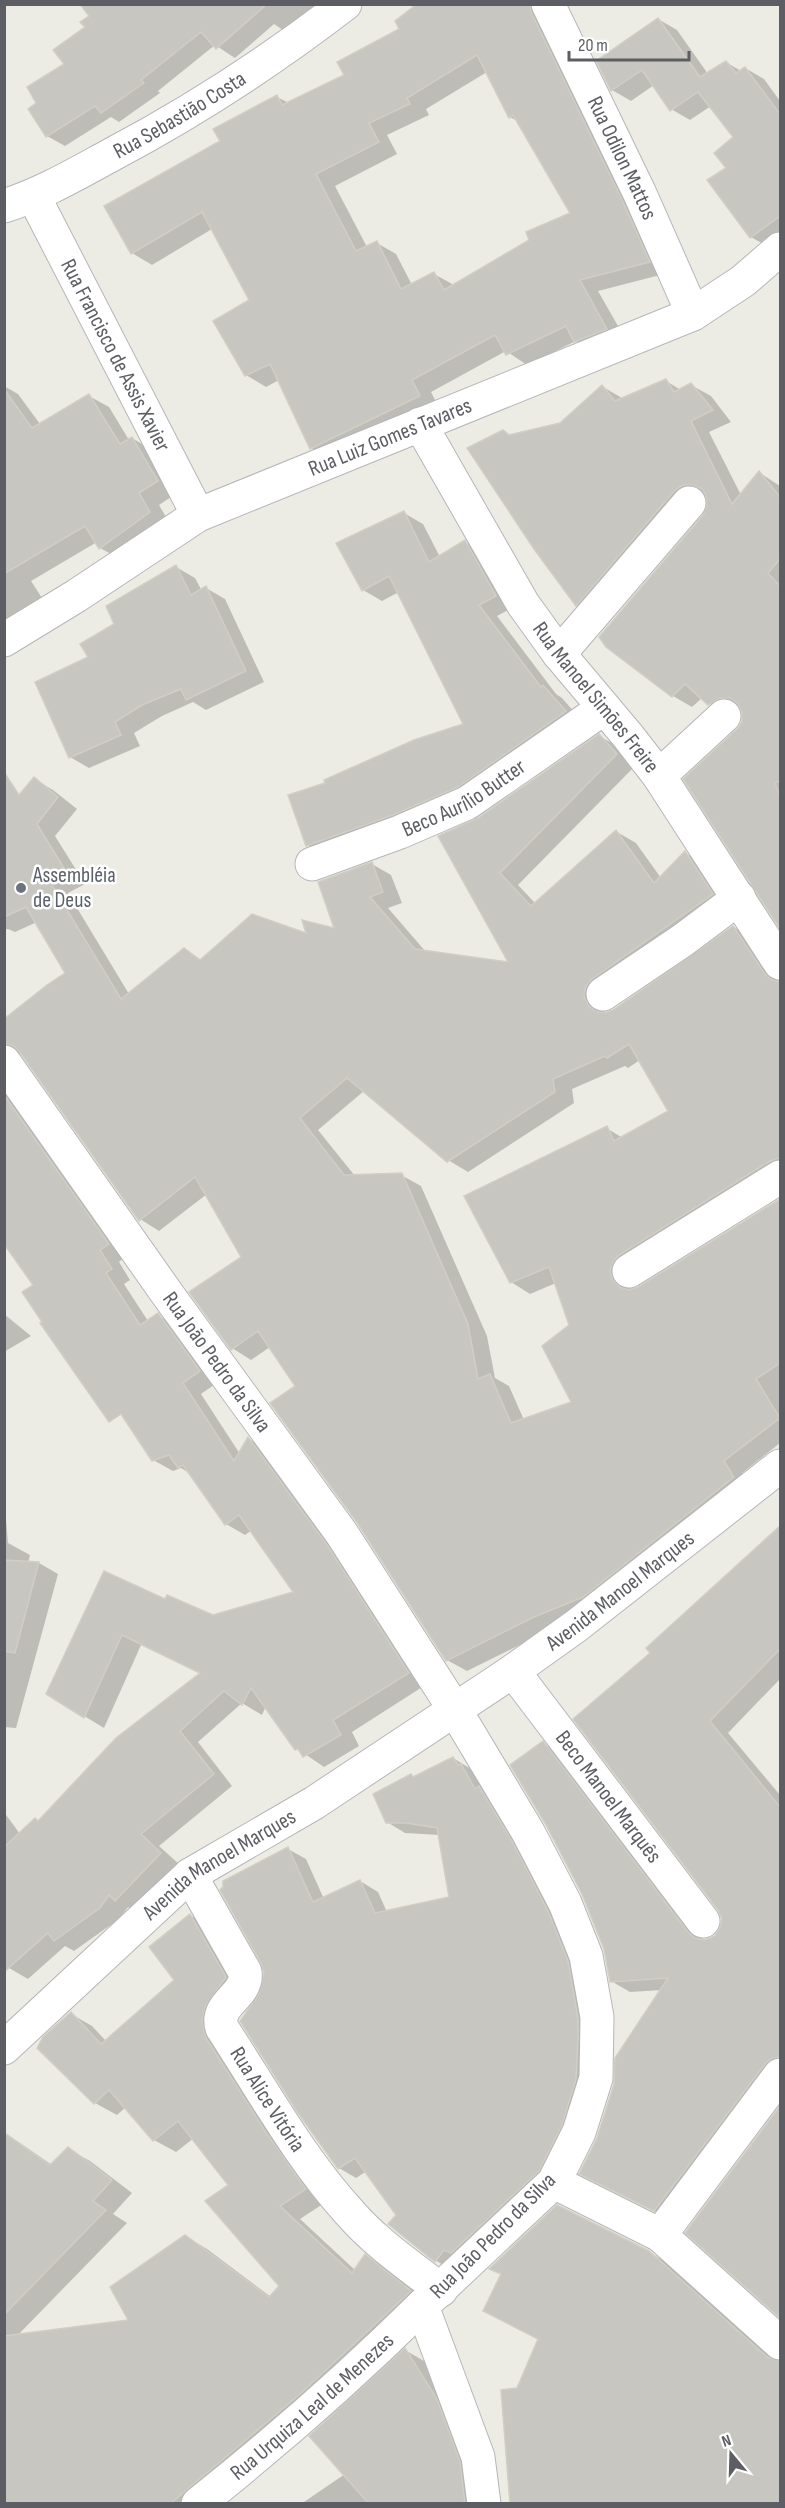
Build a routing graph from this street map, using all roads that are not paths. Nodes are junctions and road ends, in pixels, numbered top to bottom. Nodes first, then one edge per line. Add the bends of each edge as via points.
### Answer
1 (345, 4) edge
2 (548, 4) edge
3 (19, 202) edge
4 (780, 249) edge
5 (693, 314) junction
6 (420, 424) junction
7 (688, 503) dead end
8 (198, 515) junction
9 (4, 640) edge
10 (558, 654) junction
11 (604, 708) junction
12 (724, 716) dead end
13 (659, 776) junction
14 (312, 864) dead end
15 (739, 898) junction
16 (780, 963) edge
17 (603, 993) dead end
18 (4, 1062) edge
19 (780, 1177) edge
20 (629, 1271) dead end
21 (780, 1466) edge
22 (513, 1671) junction
23 (455, 1710) junction
24 (190, 1875) junction
25 (703, 1921) dead end
26 (4, 2048) edge
27 (780, 2075) edge
28 (554, 2182) junction
29 (660, 2235) junction
30 (432, 2298) junction
31 (780, 2343) edge
32 (198, 2504) edge
33 (484, 2504) edge

1 - 3 street, Rua Sebastião Costa via 285,50 173,122
2 - 5 street, Rua Odilon Mattos
3 - 8 street, Rua Francisco de Assis Xavier
4 - 5 street, Rua Luiz Gomes Tavares via 743,281
5 - 6 street, Rua Luiz Gomes Tavares
6 - 8 street, Rua Luiz Gomes Tavares
6 - 10 street, Rua Manoel Simões Freire via 496,558
7 - 10 street
8 - 9 street, Rua Luiz Gomes Tavares
10 - 11 street, Rua Manoel Simões Freire
11 - 13 street, Rua Manoel Simões Freire
11 - 14 street, Beco Aurílio Butter via 467,803
12 - 13 street
13 - 15 street, Rua Manoel Simões Freire
15 - 16 street, Rua Manoel Simões Freire
15 - 17 street
18 - 23 street, Rua João Pedro da Silva via 342,1534
19 - 20 street
21 - 22 street, Avenida Manoel Marques
22 - 23 street, Avenida Manoel Marques
22 - 25 street, Beco Manoel Marquês
23 - 24 street, Avenida Manoel Marques via 314,1803
23 - 28 street, Rua João Pedro da Silva via 528,1832 565,1903 586,1956 597,2018 596,2078 579,2132
24 - 26 street, Avenida Manoel Marques
24 - 30 street, Rua Alice Vitória via 247,1980 222,2011 222,2028 325,2185
27 - 29 street
28 - 29 street
28 - 30 street, Rua João Pedro da Silva
29 - 31 street
30 - 32 street, Rua Urquiza Leal de Menezes via 344,2381
30 - 33 street, Rua João Pedro da Silva via 478,2457

